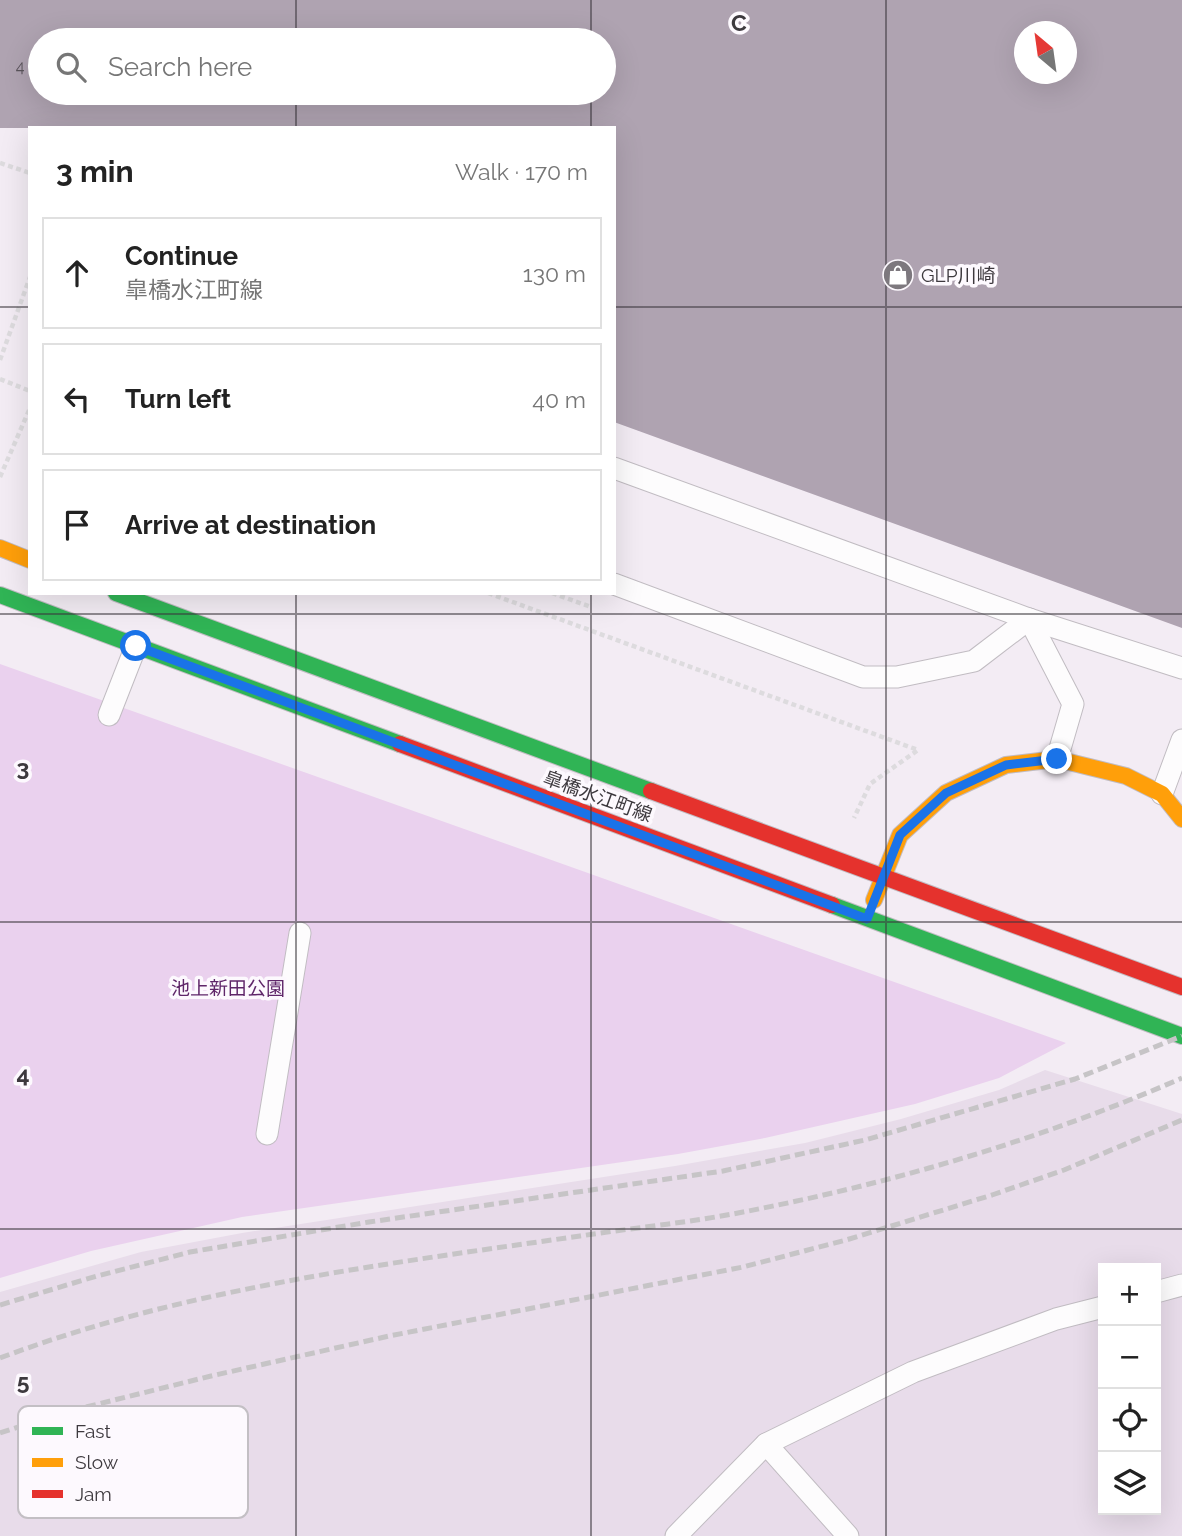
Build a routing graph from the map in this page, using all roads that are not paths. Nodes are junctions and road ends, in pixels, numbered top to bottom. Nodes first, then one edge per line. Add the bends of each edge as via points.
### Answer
1 (616, 469) edge
2 (0, 548) edge
3 (28, 559) edge
4 (616, 585) edge
5 (0, 595) edge
6 (121, 595) edge
7 (1029, 619) junction
8 (136, 646) junction
9 (1182, 668) edge
10 (109, 715) dead end
11 (1182, 740) edge
12 (1057, 759) junction
13 (1162, 794) junction
14 (1182, 820) edge
15 (883, 877) junction
16 (867, 919) junction
17 (300, 933) dead end
18 (1182, 988) edge
19 (1182, 1036) edge
20 (267, 1134) dead end
21 (1182, 1285) edge
22 (1161, 1291) edge
23 (1098, 1308) edge
24 (766, 1444) junction
25 (676, 1536) edge
26 (848, 1536) edge

1 - 7 lane
2 - 3 street
4 - 7 lane via 863,677 897,677 974,661
5 - 8 street, 皐橋水江町線
6 - 15 street, 皐橋水江町線
7 - 9 lane
7 - 12 lane via 1073,704
8 - 10 lane
8 - 16 street, 皐橋水江町線
11 - 13 lane
12 - 13 street via 1126,776
12 - 15 street via 1006,765 946,793 900,835
13 - 14 street
15 - 16 street
15 - 18 street, 皐橋水江町線
16 - 19 street, 皐橋水江町線
17 - 20 lane
21 - 22 lane
23 - 24 lane via 914,1372
24 - 25 lane
24 - 26 lane

